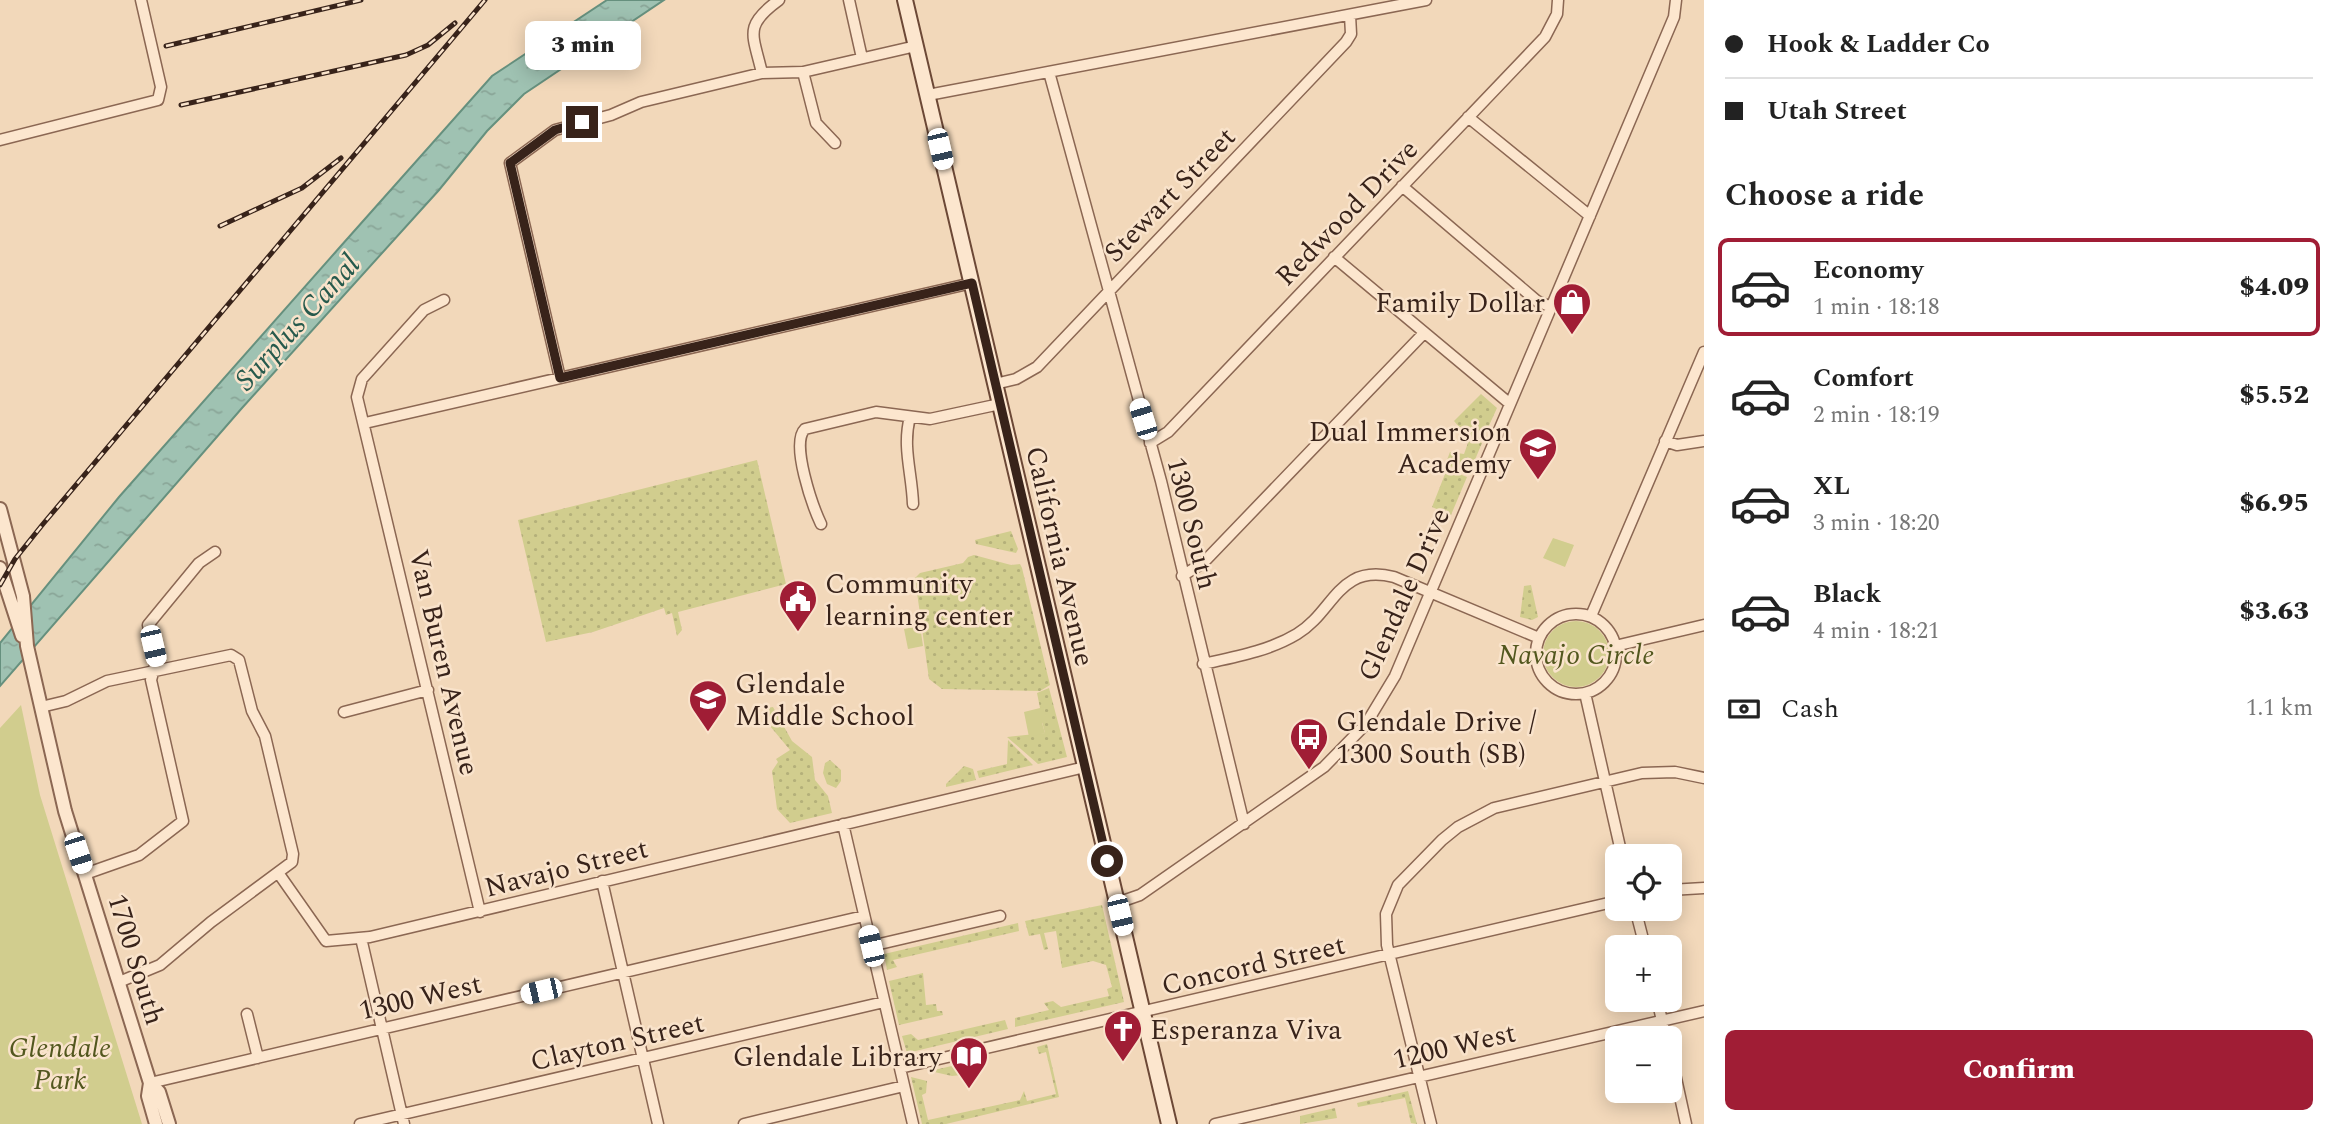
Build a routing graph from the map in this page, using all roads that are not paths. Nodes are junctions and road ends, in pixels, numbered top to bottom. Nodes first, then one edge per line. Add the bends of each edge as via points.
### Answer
1 (141, 0) edge
2 (779, 0) edge
3 (849, 0) edge
4 (905, 0) edge
5 (1426, 0) edge
6 (1558, 0) edge
7 (1676, 0) edge
8 (1350, 15) junction
9 (916, 46) junction
10 (862, 58) junction
11 (803, 72) junction
12 (1049, 72) junction
13 (762, 73) junction
14 (928, 95) junction
15 (1468, 117) junction
16 (0, 140) edge
17 (835, 143) dead end
18 (1402, 186) junction
19 (1590, 216) junction
20 (1334, 257) junction
21 (972, 283) junction
22 (1107, 292) junction
23 (444, 300) dead end
24 (1551, 307) junction
25 (1424, 333) junction
26 (1704, 352) edge
27 (560, 378) junction
28 (995, 384) junction
29 (1509, 403) junction
30 (1000, 404) junction
31 (910, 417) junction
32 (365, 423) junction
33 (1665, 441) junction
34 (1704, 441) edge
35 (1150, 443) junction
36 (912, 504) dead end
37 (0, 509) edge
38 (821, 524) dead end
39 (215, 552) dead end
40 (0, 568) edge
41 (1182, 576) junction
42 (1430, 593) junction
43 (1591, 617) junction
44 (1704, 625) edge
45 (1539, 638) junction
46 (27, 646) junction
47 (1615, 646) junction
48 (1203, 664) junction
49 (154, 671) junction
50 (428, 690) junction
51 (1585, 693) junction
52 (41, 707) junction
53 (344, 712) dead end
54 (1085, 767) junction
55 (1704, 778) edge
56 (1605, 780) junction
57 (843, 824) junction
58 (1244, 824) junction
59 (1619, 844) edge
60 (85, 874) junction
61 (279, 874) junction
62 (602, 881) junction
63 (1704, 888) edge
64 (1682, 889) edge
65 (1117, 903) junction
66 (1605, 904) edge
67 (480, 912) junction
68 (864, 916) junction
69 (1000, 916) dead end
70 (361, 938) junction
71 (871, 946) junction
72 (1390, 955) junction
73 (623, 972) junction
74 (119, 982) junction
75 (884, 1002) junction
76 (1704, 1011) edge
77 (1660, 1012) edge
78 (1143, 1013) junction
79 (247, 1014) dead end
80 (1662, 1020) junction
81 (1663, 1026) edge
82 (382, 1028) junction
83 (258, 1058) junction
84 (643, 1058) junction
85 (900, 1068) junction
86 (1419, 1076) junction
87 (150, 1083) junction
88 (904, 1086) junction
89 (1681, 1103) edge
90 (403, 1119) edge
91 (156, 1124) edge
92 (169, 1124) edge
93 (360, 1124) edge
94 (658, 1124) edge
95 (744, 1124) edge
96 (913, 1124) edge
97 (1169, 1124) edge
98 (1215, 1124) edge
99 (1431, 1124) edge
100 (1686, 1124) edge

1 - 16 street via 160,97 148,105
2 - 13 street via 754,23
3 - 10 street
4 - 9 main road, California Avenue
5 - 8 street
6 - 15 street, Redwood Drive via 1557,14 1545,37
7 - 19 street, Glendale Drive via 1674,17
8 - 12 street
8 - 22 street, Stewart Street via 1351,34 1346,42
9 - 10 street
9 - 14 main road, California Avenue
10 - 11 street
11 - 13 street
11 - 17 street via 816,123
12 - 14 street
12 - 22 street, 1300 South
13 - 27 street via 641,102 555,130 510,163
14 - 21 main road, California Avenue
15 - 18 street, Redwood Drive
15 - 19 street
18 - 20 street, Redwood Drive
18 - 24 street
19 - 24 street, Glendale Drive
20 - 25 street
20 - 35 street, Redwood Drive via 1168,432
21 - 27 street
21 - 28 main road, California Avenue
22 - 28 street, Stewart Street via 1034,369
22 - 35 street, 1300 South
23 - 32 street, Van Buren Avenue via 424,310 362,379 357,397
24 - 29 street, Glendale Drive
25 - 29 street
25 - 41 street via 1203,564
26 - 33 street
27 - 32 street
28 - 30 main road, California Avenue
29 - 42 street, Glendale Drive
30 - 31 street via 940,418
30 - 54 main road, California Avenue
31 - 36 street via 905,448
31 - 38 street via 876,412 800,433 804,470
32 - 50 street, Van Buren Avenue
33 - 34 street via 1677,445
33 - 43 street
35 - 41 street, 1300 South
37 - 46 street, 1700 South via 23,596
39 - 49 street via 199,563 149,620
40 - 46 street, 1700 South
41 - 48 street, 1300 South
42 - 45 street
42 - 48 street via 1386,575 1358,577 1343,586 1298,634 1269,648
42 - 58 street, Glendale Drive via 1395,676 1352,740 1324,768
43 - 45 street via 1563,615
43 - 47 street via 1608,629
44 - 47 street
45 - 51 street via 1536,660 1545,681 1564,693
46 - 52 street, 1700 South
47 - 51 street via 1611,674
48 - 58 street, 1300 South
49 - 52 street via 101,683 73,698
49 - 60 street via 151,680 183,821 139,855
49 - 61 street via 225,655 239,660 252,711 265,736 293,854 292,862
50 - 53 street
50 - 67 street, Van Buren Avenue
51 - 56 street
52 - 60 street, 1700 South
54 - 57 street, Navajo Street
54 - 65 main road, California Avenue
55 - 56 street via 1659,772
56 - 59 street
56 - 72 street via 1494,808 1442,840 1398,885 1389,901 1385,928
57 - 62 street, Navajo Street
57 - 68 street
58 - 65 street, Glendale Drive via 1140,895
60 - 74 street, 1700 South
61 - 70 street, Navajo Street via 326,941
61 - 74 street via 160,965
62 - 67 street, Navajo Street
62 - 73 street
63 - 64 street
65 - 78 main road, California Avenue
66 - 72 street, Concord Street
67 - 70 street, Navajo Street
68 - 71 street
68 - 73 street, 1300 West
69 - 71 street
70 - 82 street
71 - 75 street
72 - 78 street, Concord Street
72 - 86 street
73 - 82 street, 1300 West
73 - 84 street
74 - 87 street, 1700 South
75 - 84 street, Clayton Street
75 - 85 street
76 - 80 street, 1200 West
77 - 80 street
78 - 85 street, Concord Street
78 - 97 main road, California Avenue
79 - 83 street
80 - 81 street
80 - 86 street, 1200 West
82 - 83 street, 1300 West
82 - 90 street
83 - 87 street, 1300 West
84 - 90 street, Clayton Street
84 - 94 street
85 - 88 street
86 - 98 street, 1200 West
86 - 99 street
87 - 91 street, 1700 South via 148,1096
87 - 92 street, 1700 South via 159,1092
88 - 95 street
88 - 96 street
89 - 100 street
90 - 93 street, Clayton Street

